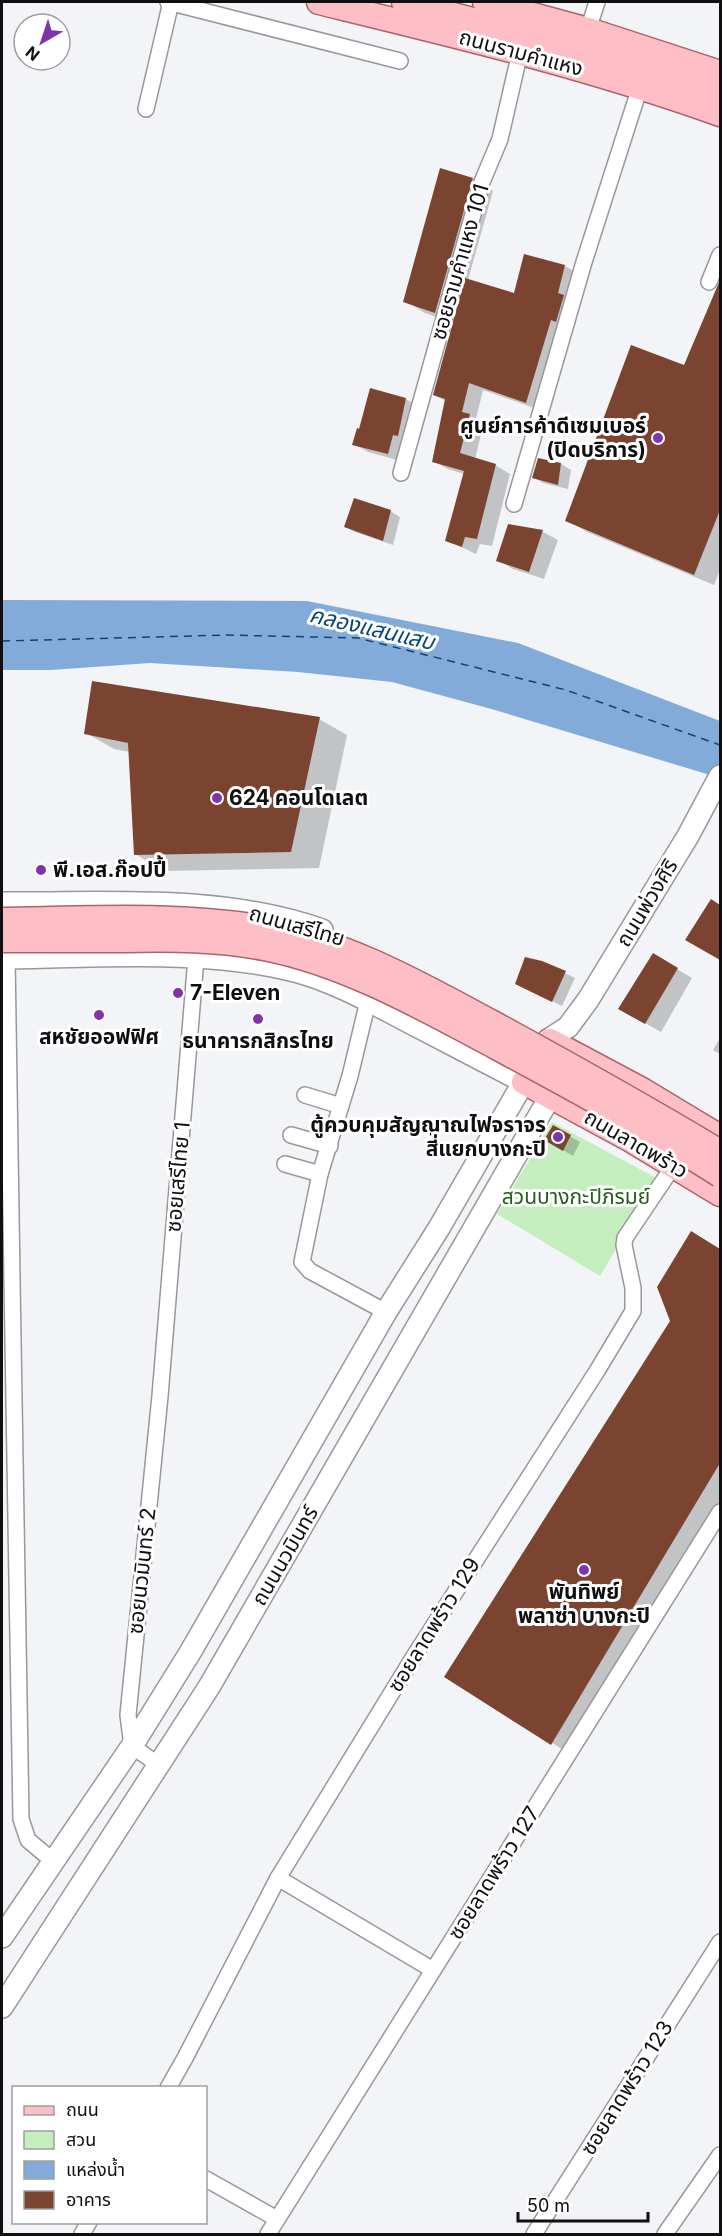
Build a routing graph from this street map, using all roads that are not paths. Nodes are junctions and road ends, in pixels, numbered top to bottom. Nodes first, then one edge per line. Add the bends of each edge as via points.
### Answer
1 (170, 2) edge
2 (319, 2) edge
3 (404, 2) edge
4 (597, 2) edge
5 (480, 10) edge
6 (588, 30) junction
7 (520, 52) junction
8 (400, 61) dead end
9 (720, 73) edge
10 (640, 87) junction
11 (720, 95) edge
12 (146, 109) dead end
13 (720, 114) edge
14 (720, 255) edge
15 (710, 282) dead end
16 (401, 473) dead end
17 (514, 504) dead end
18 (720, 778) edge
19 (2, 903) edge
20 (2, 920) edge
21 (3, 952) edge
22 (196, 957) junction
23 (369, 1001) junction
24 (561, 1039) junction
25 (524, 1082) junction
26 (305, 1095) dead end
27 (551, 1095) junction
28 (341, 1106) junction
29 (291, 1135) dead end
30 (719, 1135) edge
31 (330, 1146) junction
32 (285, 1164) dead end
33 (674, 1165) junction
34 (320, 1174) junction
35 (720, 1175) edge
36 (720, 1194) edge
37 (415, 1265) junction
38 (443, 1282) junction
39 (386, 1312) junction
40 (160, 1396) joint
41 (720, 1512) edge
42 (132, 1746) junction
43 (160, 1766) junction
44 (53, 1861) junction
45 (278, 1878) junction
46 (2, 1937) edge
47 (720, 1942) edge
48 (433, 1971) junction
49 (2, 2007) edge
50 (169, 2086) edge
51 (720, 2155) edge
52 (207, 2180) edge
53 (274, 2229) edge
54 (534, 2235) edge
55 (665, 2235) edge

1 - 8 street
1 - 12 street
2 - 7 main road, ถนนรามคำแหง
3 - 5 main road, ถนนรามคำแหง
4 - 6 street
5 - 6 main road, ถนนรามคำแหง
5 - 11 main road, ถนนรามคำแหง
6 - 9 main road, ถนนรามคำแหง
7 - 10 main road, ถนนรามคำแหง
7 - 16 street, ซอยรามคำแหง 101 via 503,130 482,182
10 - 13 main road, ถนนรามคำแหง
10 - 17 street via 584,261
14 - 15 street
18 - 24 main road, ถนนพ่วงศิริ
19 - 24 main road, ถนนเสรีไทย via 193,905 288,920 371,950
20 - 30 main road, bridge via 220,922 267,928 313,940 404,978 596,1079
21 - 22 main road, ถนนเสรีไทย
21 - 35 main road, bridge via 171,939 264,948 311,960 454,1025
21 - 44 street via 14,1314 21,1819 28,1840
22 - 23 main road, ถนนเสรีไทย via 297,972
22 - 40 street, ซอยเสรีไทย 1
23 - 25 main road, ถนนเสรีไทย
23 - 28 street
24 - 25 main road, ถนนพ่วงศิริ
24 - 27 main road, ถนนพ่วงศิริ
24 - 30 main road
25 - 27 main road, ถนนเสรีไทย
25 - 37 main road, ถนนนวมินทร์
26 - 28 street
27 - 33 main road, ถนนลาดพร้าว
27 - 38 main road, ถนนนวมินทร์
28 - 31 street
29 - 31 street
31 - 34 street
32 - 34 street
33 - 36 main road, ถนนลาดพร้าว
33 - 45 street, ซอยลาดพร้าว 129 via 625,1238 633,1311
34 - 39 street via 303,1265
37 - 38 main road
37 - 39 main road, ถนนนวมินทร์
38 - 43 main road, ถนนนวมินทร์
39 - 42 main road, ถนนนวมินทร์
40 - 42 street, ซอยนวมินทร์ 2 via 128,1715
41 - 48 street, ซอยลาดพร้าว 127
42 - 43 street
42 - 44 main road, ถนนนวมินทร์
43 - 49 main road, ถนนนวมินทร์
44 - 46 main road, ถนนนวมินทร์
45 - 48 street
45 - 50 street, ซอยลาดพร้าว 129
47 - 54 street, ซอยลาดพร้าว 123
48 - 53 street, ซอยลาดพร้าว 127
51 - 55 street
52 - 53 street

